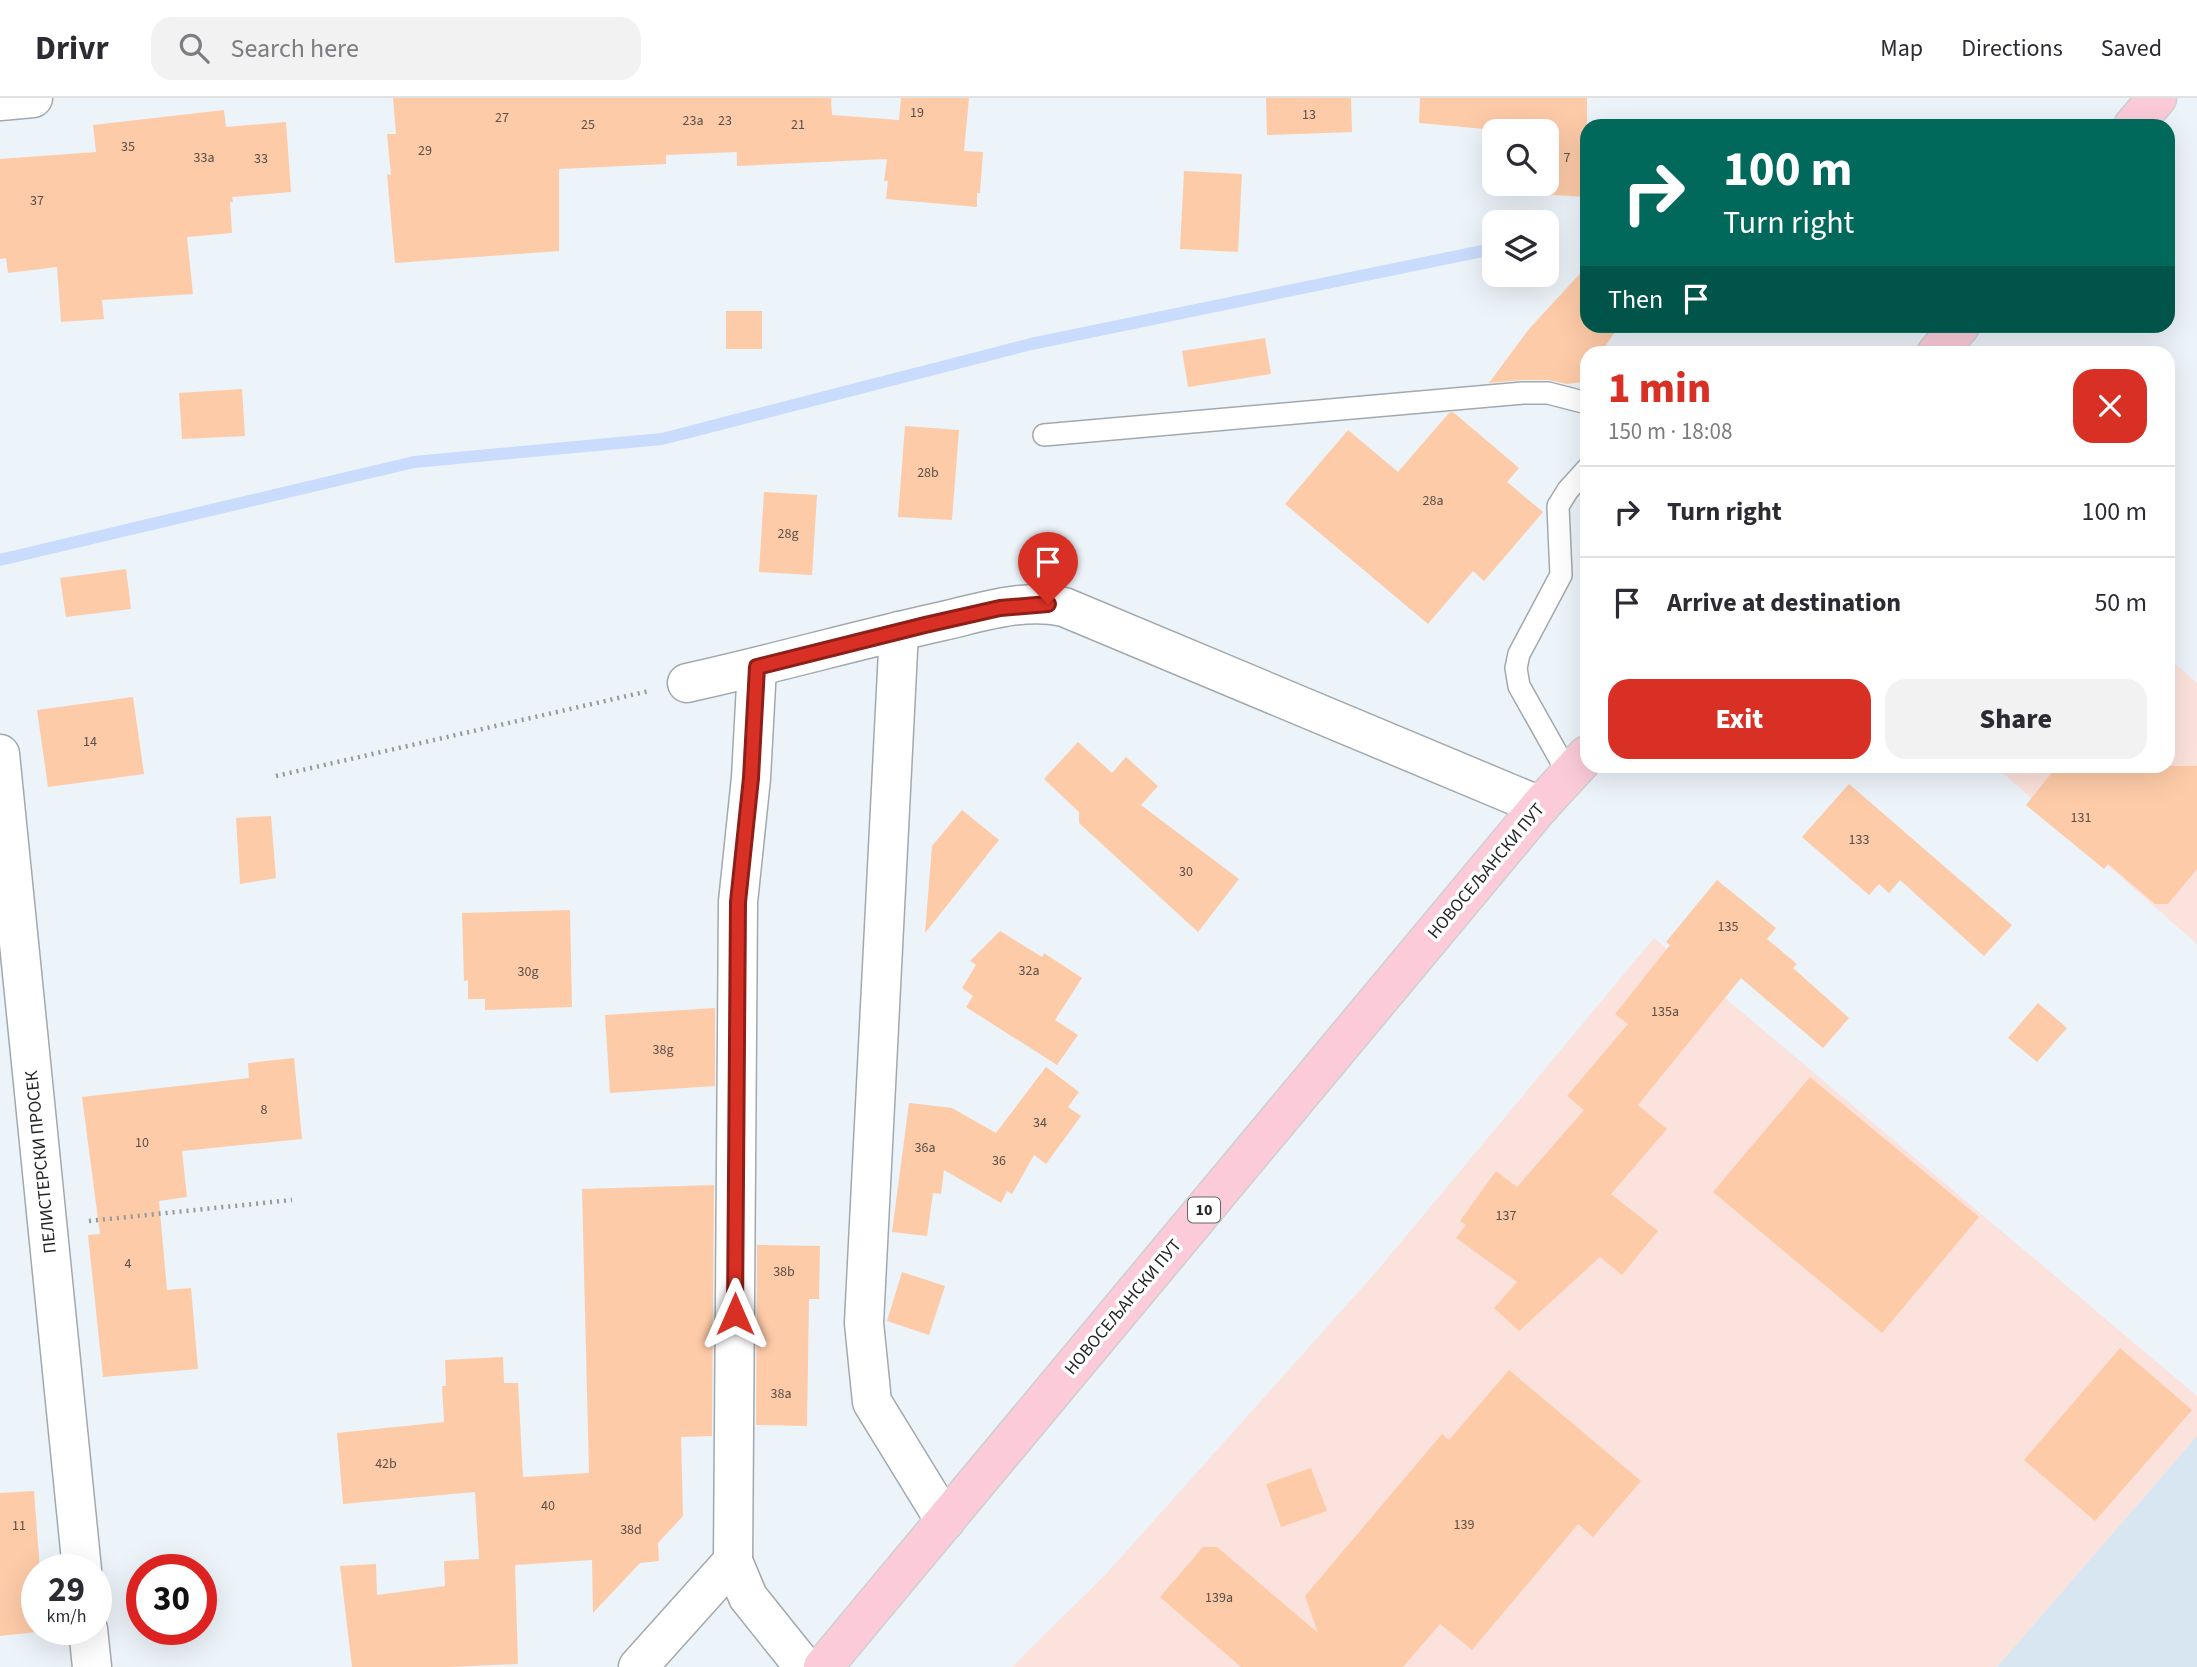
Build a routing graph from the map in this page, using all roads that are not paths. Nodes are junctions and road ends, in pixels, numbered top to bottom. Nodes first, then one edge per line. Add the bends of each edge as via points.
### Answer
1 (33, 98) edge
2 (2157, 98) edge
3 (0, 102) edge
4 (2139, 119) edge
5 (1580, 400) edge
6 (1044, 435) dead end
7 (1580, 477) edge
8 (899, 631) junction
9 (757, 667) junction
10 (687, 683) road end
11 (0, 754) edge
12 (1578, 765) edge
13 (1540, 806) junction
14 (945, 1521) junction
15 (80, 1554) edge
16 (733, 1561) junction
17 (90, 1645) edge
18 (92, 1667) edge
19 (638, 1667) edge
20 (804, 1667) edge
21 (823, 1667) edge

1 - 3 street
2 - 4 main road
5 - 6 lane via 1523,393
7 - 12 lane via 1558,506 1561,575 1516,668 1519,686
8 - 9 street
8 - 13 street via 1000,608 1064,607
8 - 14 street via 864,1323 872,1402
9 - 10 street
9 - 16 street via 738,902
11 - 15 street, ПЕЛИСТЕРСКИ ПРОСЕК
12 - 13 main road, НОВОСЕЉАНСКИ ПУТ / 10
13 - 14 main road, НОВОСЕЉАНСКИ ПУТ / 10
14 - 21 main road, НОВОСЕЉАНСКИ ПУТ / 10
16 - 19 street
16 - 20 street via 748,1597
17 - 18 street

